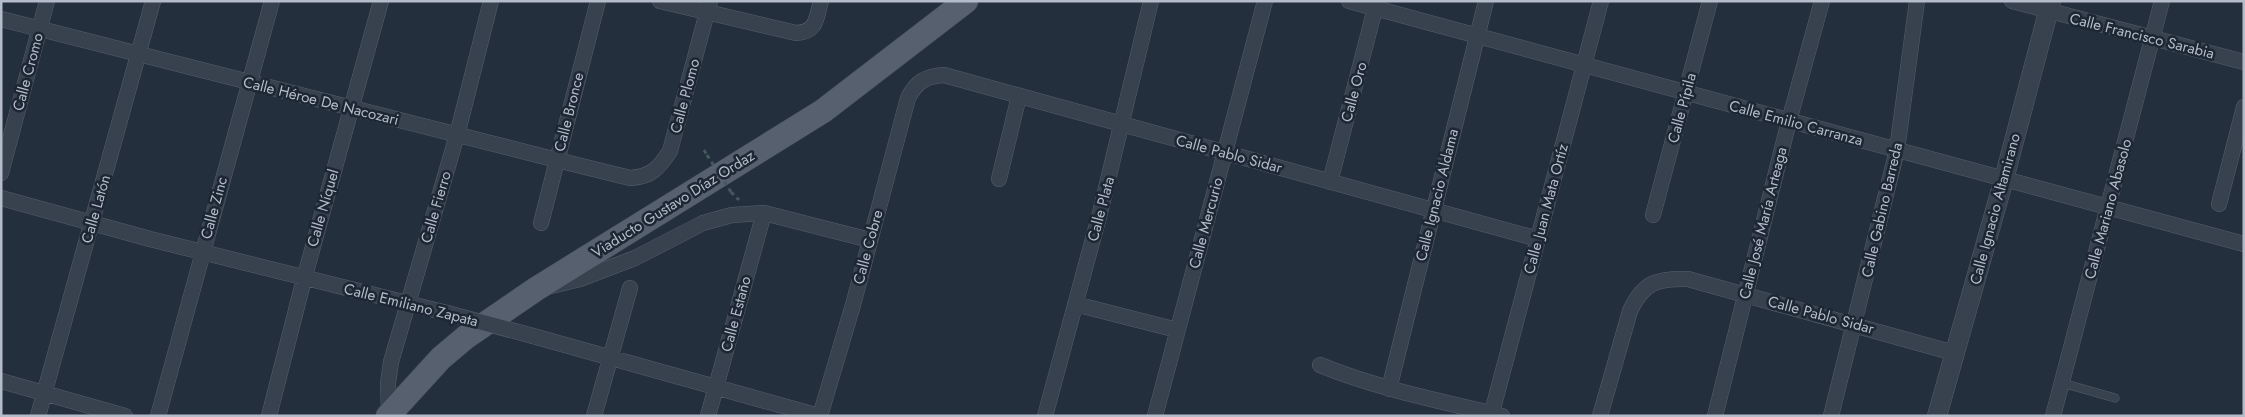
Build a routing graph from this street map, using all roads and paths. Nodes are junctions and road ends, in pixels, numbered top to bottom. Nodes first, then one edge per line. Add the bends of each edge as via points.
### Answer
1 (47, 1) edge
2 (153, 1) edge
3 (272, 1) edge
4 (381, 1) edge
5 (491, 1) edge
6 (598, 1) edge
7 (660, 1) edge
8 (821, 1) edge
9 (966, 1) edge
10 (1151, 1) edge
11 (1265, 1) edge
12 (1349, 1) edge
13 (1486, 1) edge
14 (1601, 1) edge
15 (1710, 1) edge
16 (1822, 1) edge
17 (1917, 1) edge
18 (2012, 1) edge
19 (2162, 1) edge
20 (1376, 5) edge
21 (2049, 6) edge
22 (708, 7) edge
23 (1, 19) edge
24 (40, 29) junction
25 (1476, 36) junction
26 (2153, 39) junction
27 (138, 54) junction
28 (2244, 62) edge
29 (1584, 65) junction
30 (920, 81) joint
31 (249, 82) junction
32 (1686, 93) junction
33 (1019, 96) junction
34 (2244, 107) edge
35 (351, 108) junction
36 (1789, 121) junction
37 (1122, 125) junction
38 (457, 136) junction
39 (704, 150) dead end
40 (1897, 150) junction
41 (1224, 153) junction
42 (557, 160) junction
43 (1, 172) edge
44 (641, 177) joint
45 (999, 179) dead end
46 (2004, 179) junction
47 (1330, 182) junction
48 (731, 192) dead end
49 (1, 198) edge
50 (2218, 204) dead end
51 (2109, 208) junction
52 (1432, 210) junction
53 (764, 213) junction
54 (1653, 215) dead end
55 (92, 222) junction
56 (541, 223) dead end
57 (870, 240) junction
58 (1538, 240) junction
59 (2244, 244) edge
60 (202, 252) junction
61 (304, 279) junction
62 (630, 288) dead end
63 (536, 289) junction
64 (1745, 295) junction
65 (408, 304) junction
66 (1075, 304) junction
67 (1855, 324) junction
68 (1177, 330) junction
69 (1954, 353) junction
70 (610, 356) junction
71 (1320, 365) dead end
72 (1, 381) edge
73 (2062, 383) junction
74 (716, 388) junction
75 (1389, 389) junction
76 (44, 393) junction
77 (2115, 398) dead end
78 (388, 415) edge
79 (1495, 415) edge
80 (38, 416) edge
81 (125, 416) edge
82 (158, 416) edge
83 (269, 416) edge
84 (594, 416) edge
85 (708, 416) edge
86 (820, 416) edge
87 (1045, 416) edge
88 (1155, 416) edge
89 (1600, 416) edge
90 (1715, 416) edge
91 (1831, 416) edge
92 (1937, 416) edge
93 (2053, 416) edge

1 - 24 street, Calle Cromo
2 - 27 street, Calle Latón
3 - 31 street, Calle Zinc
4 - 35 street, Calle Níquel
5 - 38 street, Calle Fierro
6 - 42 street, Calle Bronce
7 - 22 street
8 - 22 street via 815,22 807,32 782,31
9 - 63 main road, Viaducto Gustavo Díaz Ordaz via 823,112
10 - 37 street, Calle Plata
11 - 41 street, Calle Mercurio
12 - 20 street, Calle Emilio Carranza
13 - 25 street, Calle Ignacio Aldama
14 - 29 street, Calle Juan Mata Ortíz
15 - 32 street, Calle Pípila
16 - 36 street, Calle José María Arteaga
17 - 40 street, Calle Gabino Barreda
18 - 21 street, Calle Francisco Sarabia
19 - 26 street, Calle Mariano Abasolo
20 - 25 street, Calle Emilio Carranza
20 - 47 street, Calle Oro
21 - 26 street, Calle Francisco Sarabia
21 - 46 street, Calle Ignacio Altamirano
22 - 44 street, Calle Plomo via 670,151 660,168
23 - 24 street, Calle Héroe De Nacozari
24 - 27 street, Calle Héroe De Nacozari
24 - 43 street, Calle Cromo
25 - 29 street, Calle Emilio Carranza
25 - 52 street, Calle Ignacio Aldama
26 - 28 street, Calle Francisco Sarabia
26 - 51 street, Calle Mariano Abasolo
27 - 31 street, Calle Héroe De Nacozari
27 - 55 street, Calle Latón
29 - 32 street, Calle Emilio Carranza
29 - 58 street, Calle Juan Mata Ortíz
30 - 33 street, Calle Pablo Sidar via 944,76
30 - 57 street, Calle Cobre via 908,98
31 - 35 street, Calle Héroe De Nacozari
31 - 60 street, Calle Zinc
32 - 36 street, Calle Emilio Carranza
32 - 54 street, Calle Pípila
33 - 37 street, Calle Pablo Sidar
33 - 45 street
34 - 50 street
35 - 38 street, Calle Héroe De Nacozari
35 - 61 street, Calle Níquel
36 - 40 street, Calle Emilio Carranza
36 - 64 street, Calle José María Arteaga
37 - 41 street, Calle Pablo Sidar
37 - 66 street, Calle Plata
38 - 42 street, Calle Héroe De Nacozari
38 - 65 street, Calle Fierro
39 - 48 path, bridge
40 - 46 street, Calle Emilio Carranza
40 - 67 street, Calle Gabino Barreda
41 - 47 street, Calle Pablo Sidar
41 - 68 street, Calle Mercurio
42 - 44 street, Calle Héroe De Nacozari via 630,178
42 - 56 street, Calle Bronce
46 - 51 street, Calle Emilio Carranza
46 - 69 street, Calle Ignacio Altamirano
47 - 52 street, Calle Pablo Sidar
49 - 55 street, Calle Emiliano Zapata
51 - 59 street, Calle Emilio Carranza
51 - 73 street, Calle Mariano Abasolo
52 - 58 street, Calle Pablo Sidar
52 - 75 street, Calle Ignacio Aldama
53 - 57 street
53 - 63 street via 732,215 703,223 635,258 580,279
53 - 74 street, Calle Estaño
55 - 60 street, Calle Emiliano Zapata
55 - 76 street, Calle Latón
57 - 86 street, Calle Cobre
58 - 79 street, Calle Juan Mata Ortíz
60 - 61 street, Calle Emiliano Zapata
60 - 82 street, Calle Zinc
61 - 65 street, Calle Emiliano Zapata
61 - 83 street, Calle Níquel
62 - 70 street
63 - 78 main road, Viaducto Gustavo Díaz Ordaz via 441,358
64 - 67 street, Calle Pablo Sidar
64 - 89 street, Calle Pablo Sidar via 1688,279 1657,280 1647,286 1636,296 1630,311
64 - 90 street, Calle José María Arteaga
65 - 70 street, Calle Emiliano Zapata, bridge
65 - 78 street, Calle Fierro via 391,362
66 - 68 street
66 - 87 street, Calle Plata
67 - 69 street, Calle Pablo Sidar
67 - 91 street, Calle Gabino Barreda
68 - 88 street, Calle Mercurio
69 - 92 street, Calle Ignacio Altamirano
70 - 74 street, Calle Emiliano Zapata
70 - 84 street
71 - 75 street
72 - 76 street
73 - 77 lane
73 - 93 street, Calle Mariano Abasolo
74 - 85 street, Calle Estaño
74 - 86 street, Calle Emiliano Zapata
75 - 79 street
76 - 80 street, Calle Latón
76 - 81 street

